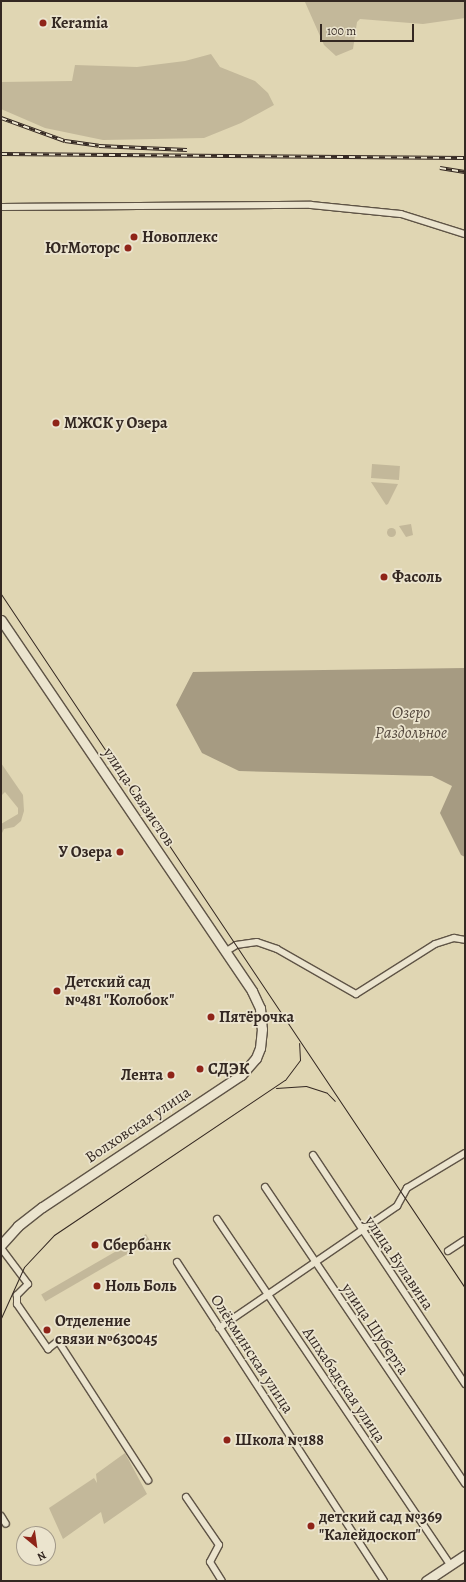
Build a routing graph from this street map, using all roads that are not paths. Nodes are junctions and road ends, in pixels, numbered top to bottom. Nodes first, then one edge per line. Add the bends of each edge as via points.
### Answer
1 (1, 207) edge
2 (465, 234) edge
3 (1, 620) edge
4 (465, 940) edge
5 (225, 952) junction
6 (252, 991) joint
7 (465, 1153) edge
8 (313, 1156) dead end
9 (265, 1188) dead end
10 (217, 1219) dead end
11 (362, 1230) junction
12 (465, 1240) edge
13 (1, 1246) edge
14 (448, 1251) dead end
15 (177, 1262) dead end
16 (314, 1263) junction
17 (268, 1294) junction
18 (220, 1328) junction
19 (465, 1384) edge
20 (148, 1480) dead end
21 (465, 1484) edge
22 (186, 1497) dead end
23 (1, 1516) edge
24 (6, 1524) dead end
25 (465, 1555) edge
26 (450, 1565) junction
27 (222, 1581) edge
28 (384, 1581) edge
29 (426, 1581) edge

1 - 2 street via 311,205 401,214
3 - 5 main road, улица Связистов
4 - 5 street via 454,938 435,944 356,994 277,949 257,942 236,945
5 - 6 main road, улица Связистов
6 - 13 main road, Волховская улица via 260,1008 262,1029 260,1048 250,1067 42,1207 18,1226
7 - 11 street via 407,1188 397,1206
8 - 11 street, улица Булавина
9 - 16 street, улица Шуберта
10 - 17 street, Ашхабадская улица
11 - 16 street
11 - 19 street, улица Булавина
12 - 14 street
13 - 20 street via 28,1284 17,1295 17,1304 48,1349 58,1341
15 - 18 street, Олёкминская улица
16 - 17 street
16 - 21 street, улица Шуберта
17 - 18 street
17 - 26 street, Ашхабадская улица
18 - 28 street, Олёкминская улица
22 - 27 street via 219,1545 210,1562
23 - 24 street
25 - 26 main road
26 - 29 main road

